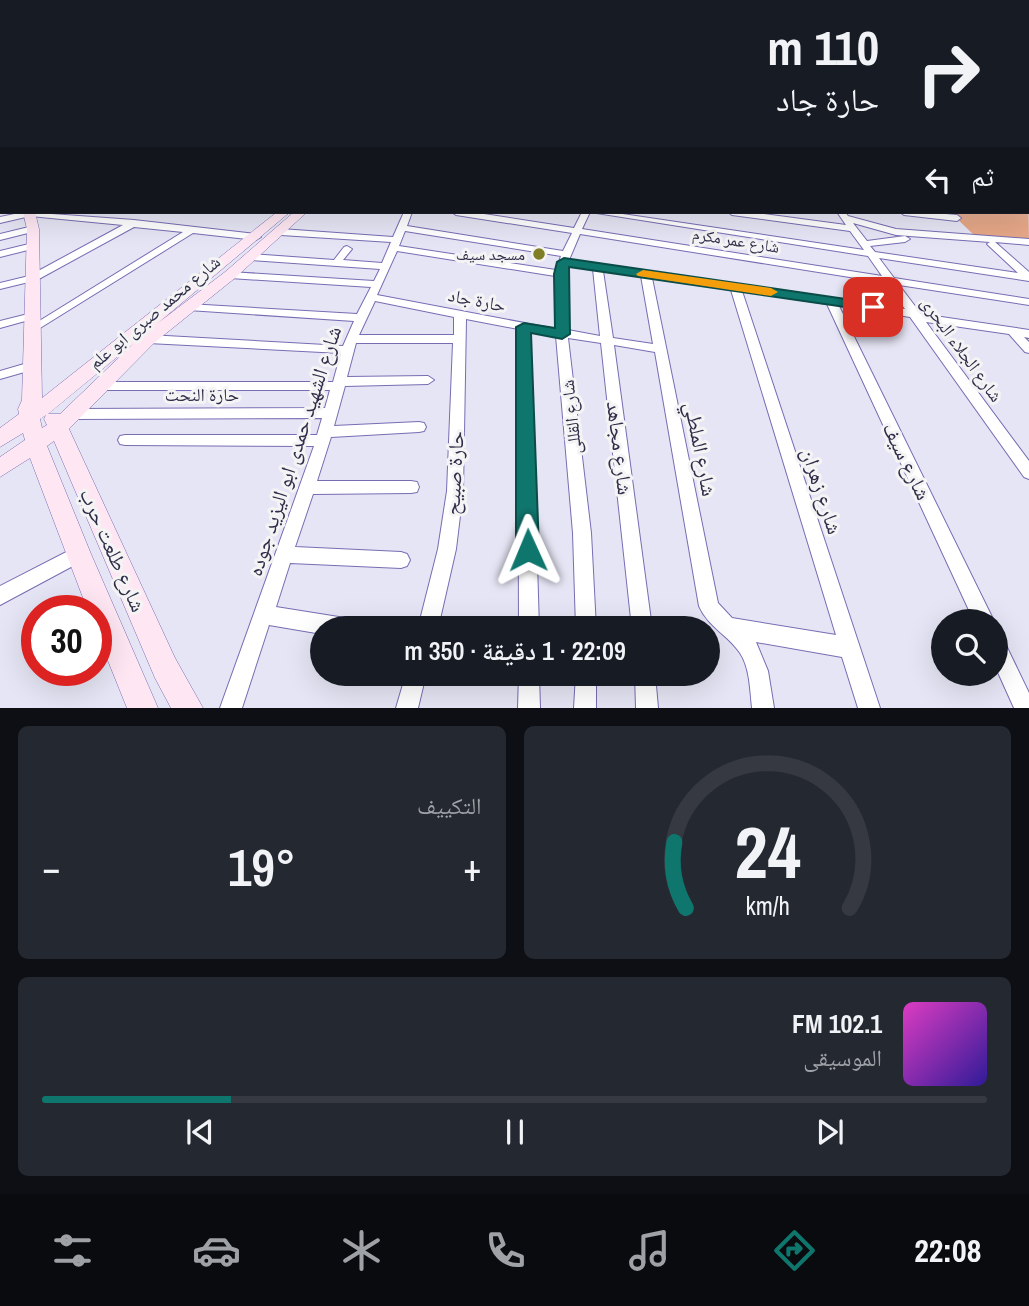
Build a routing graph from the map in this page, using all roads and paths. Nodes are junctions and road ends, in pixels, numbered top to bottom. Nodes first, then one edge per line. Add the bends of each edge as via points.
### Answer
1 (282, 214) edge
2 (299, 214) edge
3 (407, 214) edge
4 (482, 214) edge
5 (531, 214) edge
6 (585, 214) edge
7 (609, 214) edge
8 (746, 214) edge
9 (843, 215) edge
10 (953, 215) edge
11 (31, 218) edge
12 (0, 220) edge
13 (134, 223) junction
14 (524, 223) junction
15 (326, 224) dead end
16 (853, 229) junction
17 (192, 230) junction
18 (281, 232) junction
19 (577, 232) junction
20 (316, 234) junction
21 (0, 237) edge
22 (256, 237) junction
23 (937, 238) junction
24 (977, 238) junction
25 (397, 239) junction
26 (992, 244) junction
27 (1029, 244) edge
28 (33, 246) junction
29 (346, 249) dead end
30 (868, 249) junction
31 (0, 254) edge
32 (251, 257) junction
33 (336, 263) junction
34 (563, 264) junction
35 (386, 266) junction
36 (598, 267) junction
37 (646, 274) junction
38 (230, 275) junction
39 (33, 278) junction
40 (1029, 278) edge
41 (890, 279) junction
42 (0, 286) edge
43 (735, 287) junction
44 (373, 290) junction
45 (831, 301) junction
46 (1029, 302) edge
47 (188, 307) junction
48 (460, 314) junction
49 (916, 315) junction
50 (359, 318) junction
51 (32, 323) junction
52 (0, 325) edge
53 (524, 327) junction
54 (1013, 332) junction
55 (562, 334) junction
56 (1029, 334) edge
57 (459, 339) junction
58 (148, 340) junction
59 (607, 342) junction
60 (349, 344) junction
61 (661, 349) junction
62 (1029, 349) edge
63 (31, 366) junction
64 (0, 375) edge
65 (428, 380) dead end
66 (338, 384) junction
67 (99, 386) junction
68 (48, 413) junction
69 (331, 413) junction
70 (419, 427) dead end
71 (325, 436) junction
72 (0, 439) edge
73 (125, 440) dead end
74 (36, 445) junction
75 (1022, 454) edge
76 (0, 468) edge
77 (1029, 473) edge
78 (411, 487) dead end
79 (308, 488) junction
80 (78, 554) junction
81 (284, 555) junction
82 (401, 561) dead end
83 (0, 596) edge
84 (978, 609) edge
85 (263, 614) junction
86 (431, 616) edge
87 (529, 616) edge
88 (585, 616) edge
89 (641, 616) edge
90 (310, 622) edge
91 (725, 626) junction
92 (850, 648) junction
93 (1008, 672) edge
94 (413, 686) edge
95 (529, 686) edge
96 (586, 686) edge
97 (646, 686) edge
98 (143, 708) edge
99 (188, 708) edge
100 (231, 708) edge
101 (407, 708) edge
102 (529, 708) edge
103 (586, 708) edge
104 (647, 708) edge
105 (763, 708) edge
106 (869, 708) edge
107 (1025, 708) edge

1 - 22 main road, شارع محمد صبرى ابو علم
2 - 18 main road, شارع محمد صبرى ابو علم
3 - 25 street, شارع الشهيد حمدى ابو اليزيد جوده
4 - 14 street, شارع عمر مكرم
5 - 14 street
6 - 19 street, شارع القللى
7 - 30 street
8 - 16 street
9 - 16 street, شارع الجلاء البحرى
9 - 23 street via 887,230
10 - 24 street
11 - 12 street
11 - 13 street
11 - 21 street
11 - 28 main road, شارع طلعت حرب
13 - 17 street
13 - 39 street
14 - 19 street, شارع عمر مكرم
15 - 20 street
16 - 30 street, شارع الجلاء البحرى
17 - 22 street
17 - 51 street
18 - 20 street
18 - 32 main road, شارع محمد صبرى ابو علم
19 - 34 street, شارع القللى
19 - 41 street, شارع عمر مكرم
20 - 25 street
22 - 68 main road, شارع محمد صبرى ابو علم
23 - 24 street
23 - 26 street
23 - 30 street via 893,239
24 - 27 street
25 - 34 street
25 - 34 street
25 - 35 street, شارع الشهيد حمدى ابو اليزيد جوده
26 - 27 street
26 - 40 street
28 - 31 street
28 - 39 main road, شارع طلعت حرب
29 - 33 street
30 - 40 street
30 - 41 street, شارع الجلاء البحرى
32 - 33 street
32 - 38 main road, شارع محمد صبرى ابو علم
33 - 35 street
34 - 36 street
34 - 55 street, شارع القللى
35 - 44 street, شارع الشهيد حمدى ابو اليزيد جوده
36 - 37 street
36 - 59 street, شارع مجاهد
37 - 43 street
37 - 61 street, شارع الملطي
38 - 44 street, حارة جاد
38 - 47 main road, شارع محمد صبرى ابو علم
39 - 42 street
39 - 51 main road, شارع طلعت حرب
41 - 46 street, شارع عمر مكرم
41 - 49 street, شارع الجلاء البحرى
43 - 45 street
43 - 92 street, شارع زهران
44 - 48 street, حارة جاد
44 - 50 street, شارع الشهيد حمدى ابو اليزيد جوده
45 - 49 street
45 - 84 street, شارع سيف
47 - 50 street
47 - 58 main road, شارع محمد صبرى ابو علم
48 - 53 street, حارة جاد
48 - 57 street, حارة صبيح
49 - 54 street
49 - 75 street, شارع الجلاء البحرى
50 - 60 street, شارع الشهيد حمدى ابو اليزيد جوده
51 - 52 street
51 - 63 main road, شارع طلعت حرب
53 - 55 street, حارة جاد
53 - 87 street
54 - 56 street
54 - 62 street
55 - 59 street, حارة جاد
55 - 88 street, شارع القللى
57 - 60 street
57 - 86 street, حارة صبيح via 454,501
58 - 60 street
58 - 67 main road, شارع محمد صبرى ابو علم
59 - 61 street, حارة جاد
59 - 89 street, شارع مجاهد
60 - 66 street, شارع الشهيد حمدى ابو اليزيد جوده
61 - 91 street, شارع الملطي via 709,606
63 - 64 street
63 - 68 main road, شارع طلعت حرب
65 - 66 street
66 - 67 street
66 - 69 street, شارع الشهيد حمدى ابو اليزيد جوده
67 - 68 main road, شارع محمد صبرى ابو علم
68 - 69 street, حارة النحت
68 - 72 main road, شارع محمد صبرى ابو علم
68 - 74 main road, شارع طلعت حرب
68 - 99 main road, شارع طلعت حرب via 165,668
69 - 71 street, شارع الشهيد حمدى ابو اليزيد جوده
70 - 71 street
71 - 73 street
71 - 79 street, شارع الشهيد حمدى ابو اليزيد جوده
74 - 76 main road
74 - 80 main road, شارع طلعت حرب
75 - 77 street, شارع الجلاء البحرى
78 - 79 street
79 - 81 street, شارع الشهيد حمدى ابو اليزيد جوده
80 - 83 street
80 - 98 main road, شارع طلعت حرب
81 - 82 street
81 - 85 street, شارع الشهيد حمدى ابو اليزيد جوده
85 - 90 street
85 - 100 street, شارع الشهيد حمدى ابو اليزيد جوده
91 - 92 street
91 - 105 street via 752,652
92 - 106 street, شارع زهران
93 - 107 street
94 - 101 street
95 - 102 street
96 - 103 street
97 - 104 street

